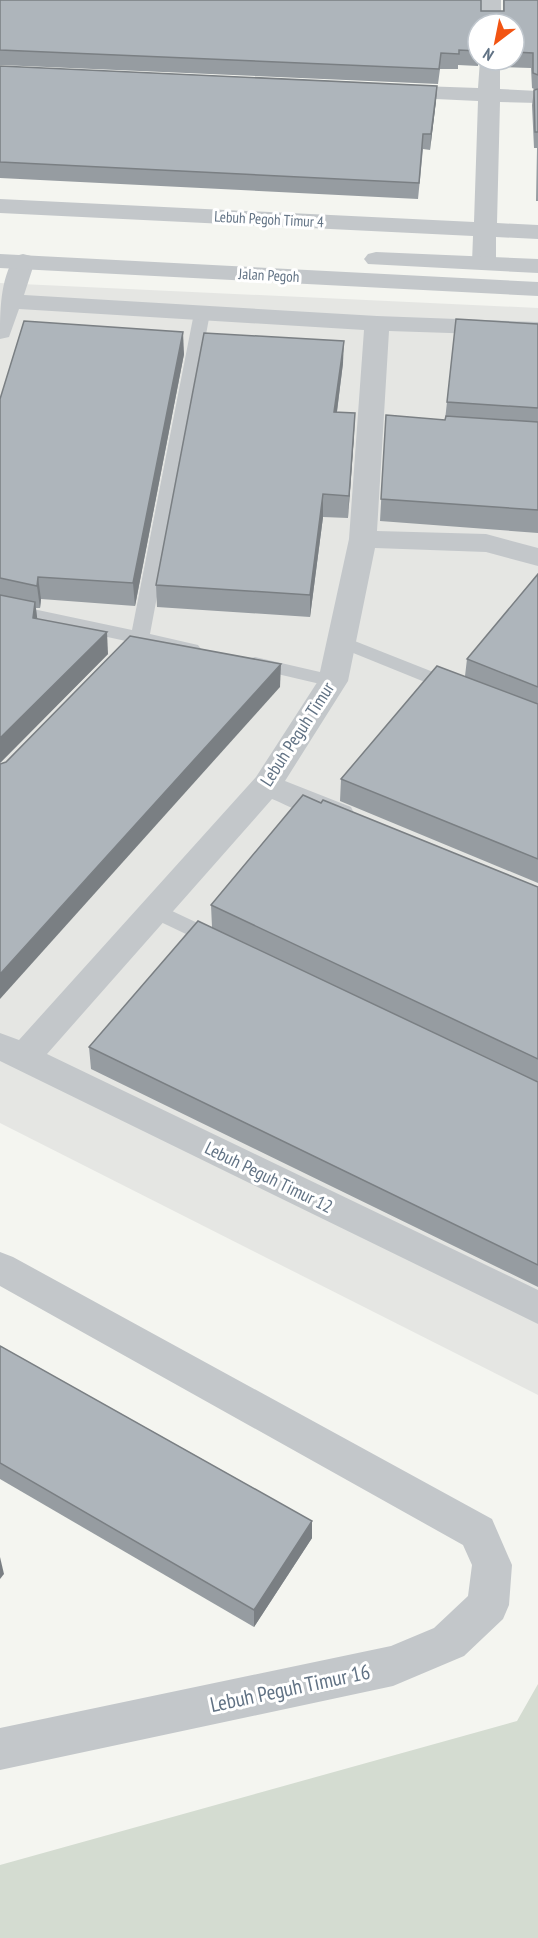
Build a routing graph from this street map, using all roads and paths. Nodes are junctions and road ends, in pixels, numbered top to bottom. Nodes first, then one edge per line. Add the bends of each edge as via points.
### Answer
1 (490, 72) edge
2 (370, 90) edge
3 (490, 96) junction
4 (538, 97) edge
5 (0, 206) edge
6 (486, 229) junction
7 (538, 232) edge
8 (0, 242) edge
9 (101, 246) junction
10 (0, 254) edge
11 (12, 261) edge
12 (484, 263) junction
13 (538, 266) edge
14 (394, 282) junction
15 (538, 282) edge
16 (538, 289) edge
17 (4, 302) edge
18 (202, 313) junction
19 (377, 323) junction
20 (538, 329) edge
21 (0, 332) edge
22 (363, 539) junction
23 (538, 557) edge
24 (0, 608) edge
25 (140, 637) junction
26 (342, 642) junction
27 (208, 653) edge
28 (242, 660) edge
29 (107, 670) edge
30 (333, 681) junction
31 (473, 694) edge
32 (267, 784) junction
33 (364, 825) edge
34 (153, 910) junction
35 (238, 951) edge
36 (11, 1052) edge
37 (0, 1268) edge
38 (538, 1308) edge
39 (0, 1749) edge

1 - 3 street
2 - 3 street
3 - 4 street
3 - 6 street
5 - 6 street, Lebuh Pegoh Timur 4
6 - 7 street, Lebuh Pegoh Timur 4
6 - 12 street
8 - 9 street
9 - 11 street
9 - 12 street
10 - 11 street
11 - 14 street, Jalan Pegoh
11 - 17 street
12 - 13 street
12 - 14 street via 469,272
12 - 15 street via 505,275
14 - 16 street, Jalan Pegoh
17 - 18 street
17 - 21 street
18 - 19 street
18 - 25 lane
19 - 20 street
19 - 22 street, Lebuh Peguh Timur via 376,427
22 - 23 street via 486,543
22 - 26 street, Lebuh Peguh Timur
24 - 25 lane
25 - 27 lane
25 - 29 lane
26 - 30 street, Lebuh Peguh Timur
26 - 31 lane
28 - 30 lane
30 - 32 street, Lebuh Peguh Timur
32 - 33 street
32 - 34 street, Lebuh Peguh Timur
34 - 35 lane
34 - 36 street, Lebuh Peguh Timur
36 - 38 street, Lebuh Peguh Timur 12
37 - 39 street, Lebuh Peguh Timur 16 via 478,1532 492,1565 488,1605 449,1642 393,1666

